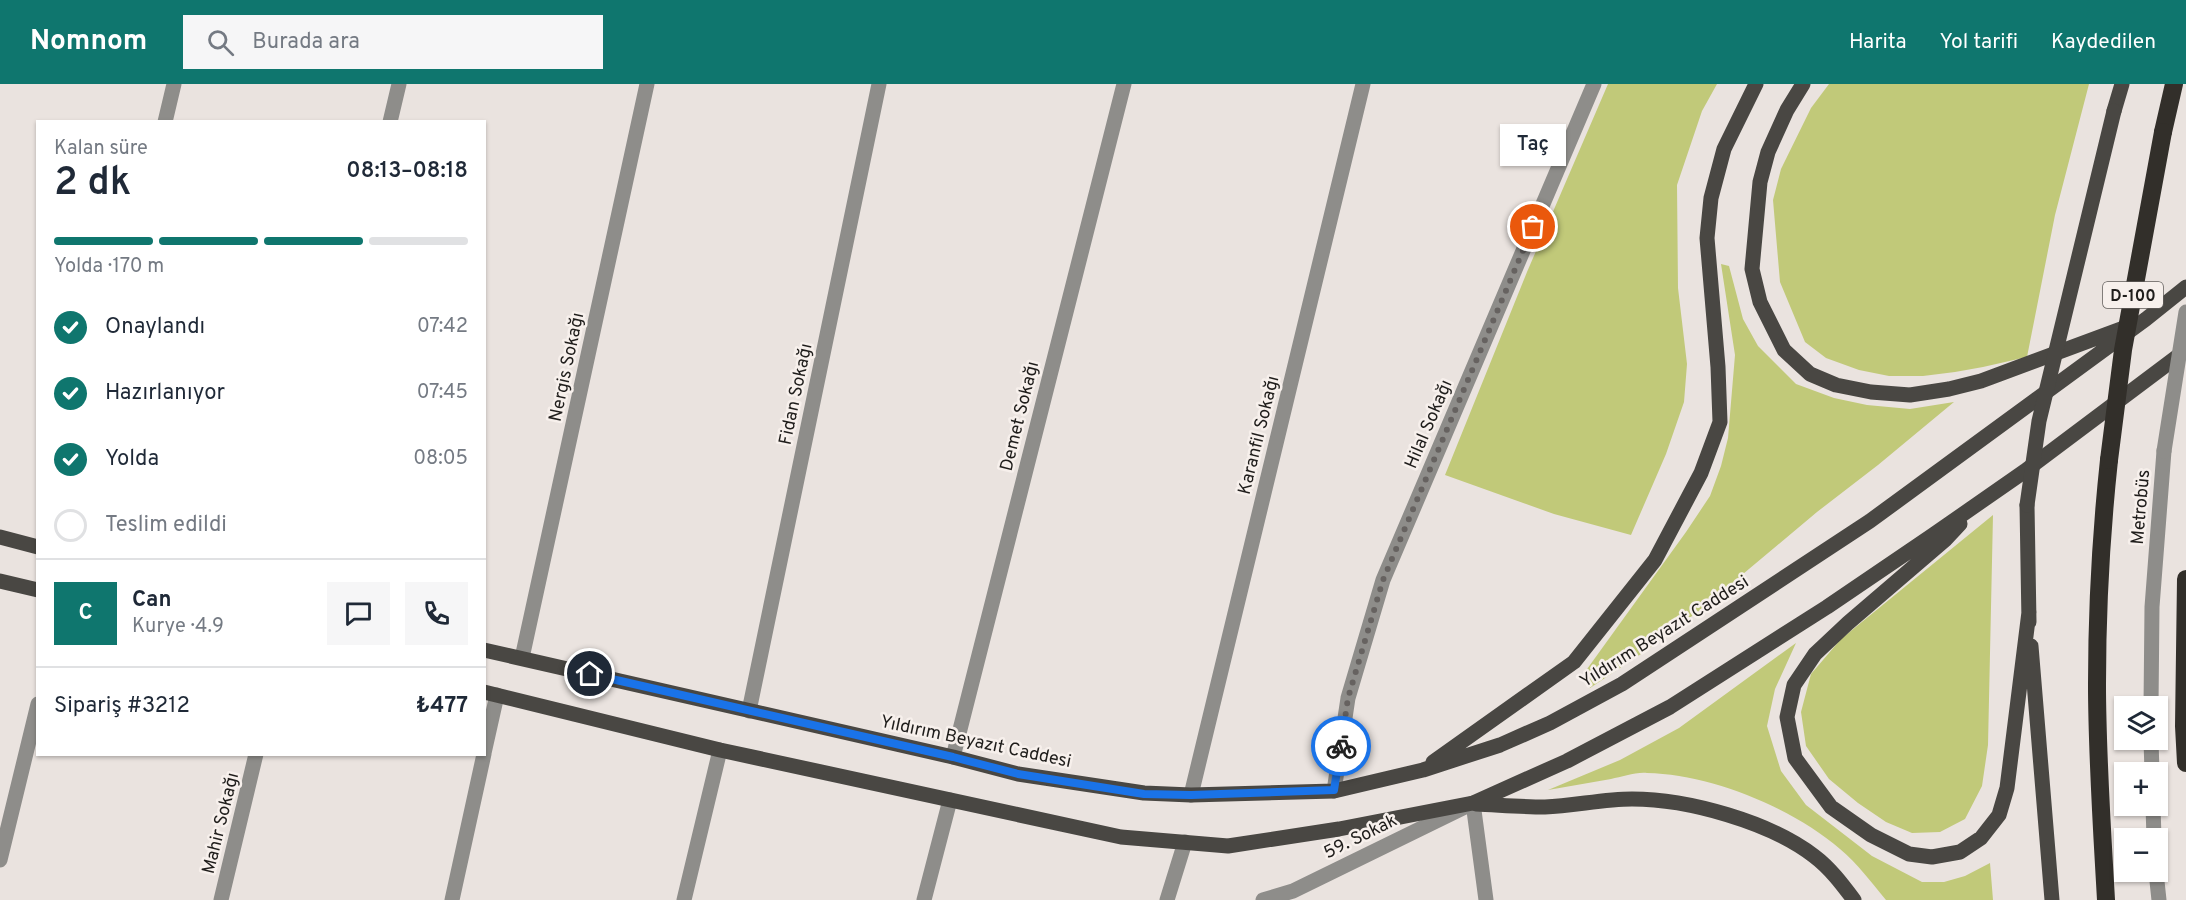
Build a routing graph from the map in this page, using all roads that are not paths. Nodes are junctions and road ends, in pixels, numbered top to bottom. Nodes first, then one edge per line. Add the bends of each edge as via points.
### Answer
1 (174, 84) edge
2 (399, 84) edge
3 (647, 84) edge
4 (879, 84) edge
5 (1124, 84) edge
6 (1363, 84) edge
7 (1594, 84) edge
8 (1756, 84) edge
9 (1803, 84) edge
10 (2120, 84) edge
11 (2175, 84) edge
12 (165, 120) edge
13 (390, 120) edge
14 (2186, 286) edge
15 (2186, 312) edge
16 (2146, 319) junction
17 (2186, 350) edge
18 (2025, 471) junction
19 (0, 537) edge
20 (36, 546) edge
21 (2186, 579) edge
22 (0, 581) edge
23 (36, 590) edge
24 (2029, 612) junction
25 (486, 650) edge
26 (522, 658) junction
27 (491, 694) edge
28 (2151, 696) edge
29 (749, 711) junction
30 (36, 712) edge
31 (486, 737) edge
32 (720, 750) junction
33 (256, 756) edge
34 (484, 756) edge
35 (953, 757) junction
36 (2186, 763) edge
37 (1423, 770) junction
38 (1334, 790) junction
39 (1191, 795) junction
40 (950, 800) junction
41 (1473, 803) junction
42 (1185, 842) junction
43 (0, 860) edge
44 (2157, 882) edge
45 (221, 900) edge
46 (452, 900) edge
47 (684, 900) edge
48 (924, 900) edge
49 (1167, 900) edge
50 (1263, 900) edge
51 (1486, 900) edge
52 (1854, 900) edge
53 (2052, 900) edge
54 (2106, 900) edge
55 (2159, 900) edge

1 - 12 street
2 - 13 street
3 - 26 street, Nergis Sokağı
4 - 29 street, Fidan Sokağı
5 - 35 street, Demet Sokağı
6 - 39 street, Karanfil Sokağı
7 - 38 street, Hilal Sokağı via 1383,580 1348,698
8 - 37 main road via 1724,149 1711,198 1707,238 1720,422 1701,473 1655,560 1574,662
9 - 16 main road via 1768,152 1760,182 1752,269 1760,302 1784,350 1810,374 1836,385 1871,392 1910,395 1949,389 1981,381
10 - 24 main road, bridge via 2039,421 2027,505
11 - 54 highway, D-100, bridge via 2123,350 2101,537 2097,686
14 - 16 main road, Yıldırım Beyazıt Caddesi
15 - 28 street, Metrobüs, bridge via 2164,451 2151,607
16 - 37 main road, Yıldırım Beyazıt Caddesi via 1870,521 1622,684 1500,745
17 - 18 main road
18 - 24 main road via 1983,501 1946,539 1848,623 1815,654 1794,685 1787,717 1795,758 1831,807 1871,835 1909,854 1932,857 1960,852 1982,837 1999,815 2007,788
18 - 41 main road via 1670,707
19 - 20 main road
21 - 36 highway
22 - 23 main road
24 - 53 main road
25 - 26 main road, Yıldırım Beyazıt Caddesi
26 - 29 main road, Yıldırım Beyazıt Caddesi
27 - 31 street
27 - 32 main road
29 - 35 main road, Yıldırım Beyazıt Caddesi
30 - 43 street
32 - 40 main road
32 - 47 street
33 - 45 street, Mahir Sokağı
34 - 46 street
35 - 39 main road, Yıldırım Beyazıt Caddesi via 1018,774 1144,794
37 - 38 main road, Yıldırım Beyazıt Caddesi
38 - 39 main road, Yıldırım Beyazıt Caddesi
40 - 42 main road via 1121,837
40 - 48 street
41 - 42 main road via 1339,830 1228,846
41 - 50 street, 59. Sokak via 1293,891
41 - 51 street
41 - 52 main road via 1545,807 1632,799 1680,802 1730,816 1790,840 1815,857
42 - 49 street
44 - 55 street

